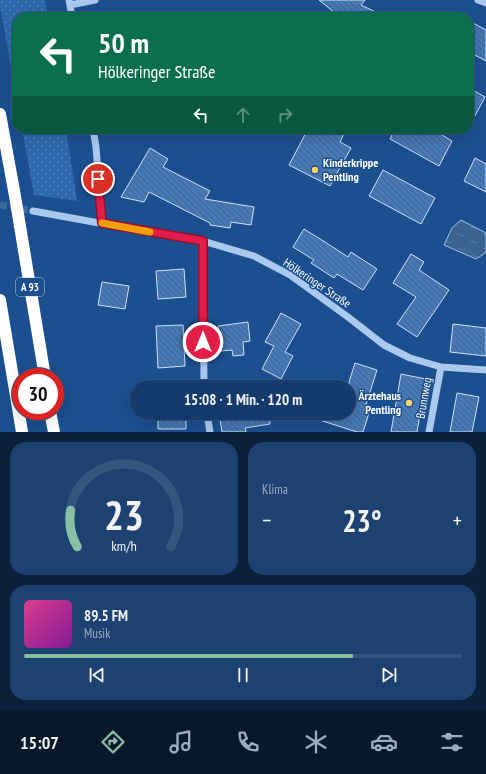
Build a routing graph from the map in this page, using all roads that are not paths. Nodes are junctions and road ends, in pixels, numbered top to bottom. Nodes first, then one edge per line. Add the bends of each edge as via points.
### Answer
1 (95, 0) edge
2 (478, 0) edge
3 (69, 3) edge
4 (486, 3) edge
5 (0, 114) edge
6 (93, 134) edge
7 (33, 211) tunnel mouth
8 (102, 223) junction
9 (203, 241) junction
10 (0, 300) edge
11 (440, 367) junction
12 (44, 368) edge
13 (486, 370) edge
14 (204, 380) edge
15 (52, 420) edge
16 (208, 420) edge
17 (22, 432) edge
18 (54, 432) edge
19 (210, 432) edge
20 (429, 432) edge

1 - 3 street
2 - 4 street
5 - 12 highway, A 93
6 - 8 street
7 - 8 street, Hölkeringer Straße
8 - 9 street, Hölkeringer Straße
9 - 11 street, Hölkeringer Straße via 254,256 290,275 384,346 410,358
9 - 14 street
10 - 17 highway, A 93
11 - 13 street, Hölkeringer Straße
11 - 20 street, Brunnweg
15 - 18 highway
16 - 19 street

